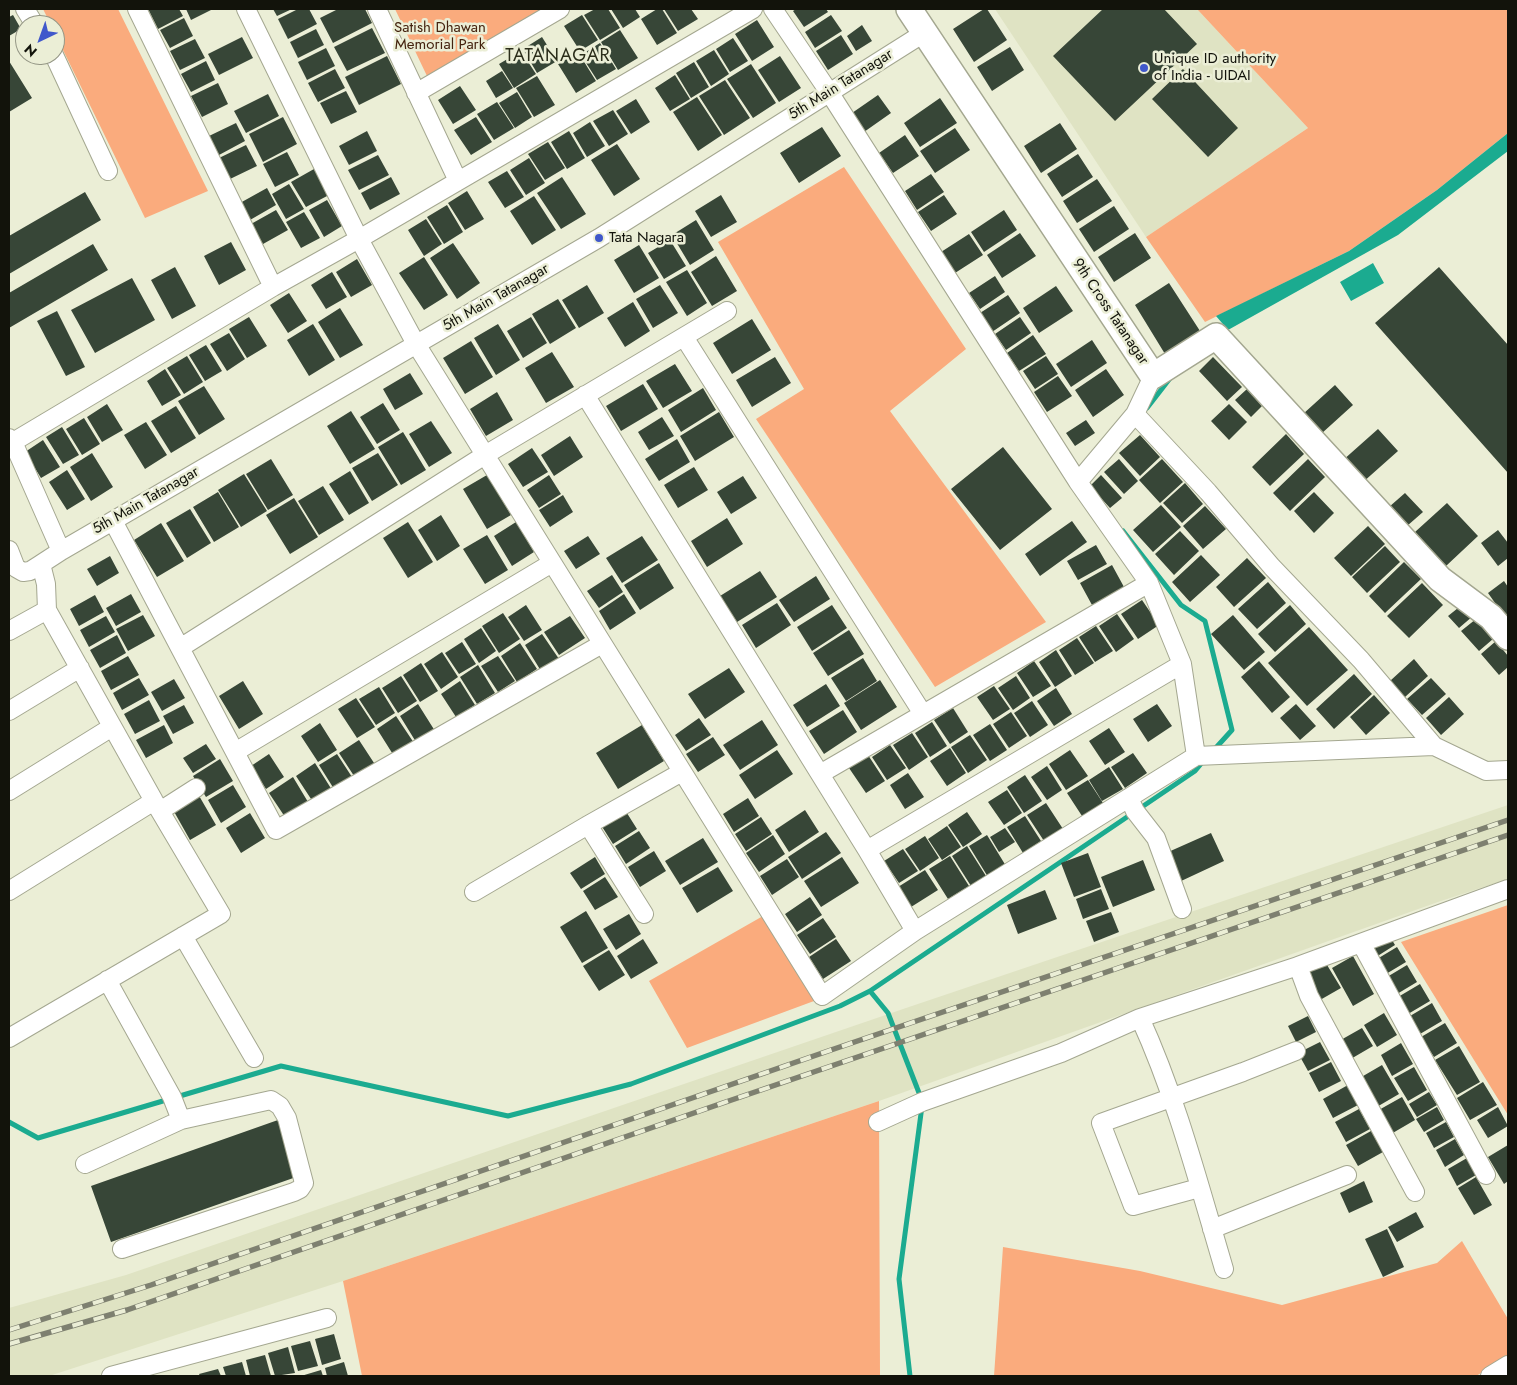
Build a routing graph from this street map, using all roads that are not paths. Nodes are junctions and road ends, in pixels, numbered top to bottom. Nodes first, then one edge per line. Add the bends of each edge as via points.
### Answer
1 (137, 9) edge
2 (246, 9) edge
3 (377, 9) edge
4 (560, 9) edge
5 (753, 9) edge
6 (773, 9) edge
7 (910, 9) edge
8 (924, 33) junction
9 (59, 65) edge
10 (829, 92) junction
11 (416, 93) junction
12 (108, 171) dead end
13 (458, 181) junction
14 (360, 239) junction
15 (272, 287) junction
16 (727, 311) dead end
17 (684, 337) junction
18 (416, 344) junction
19 (1153, 376) junction
20 (584, 395) junction
21 (1136, 414) junction
22 (11, 440) edge
23 (485, 455) junction
24 (1078, 482) junction
25 (113, 521) junction
26 (9, 550) edge
27 (61, 551) junction
28 (552, 563) junction
29 (41, 564) junction
30 (1149, 583) junction
31 (48, 610) junction
32 (9, 632) edge
33 (1508, 638) edge
34 (602, 644) junction
35 (180, 648) junction
36 (1182, 664) junction
37 (80, 668) junction
38 (9, 711) edge
39 (923, 714) junction
40 (112, 727) junction
41 (1434, 746) junction
42 (235, 752) junction
43 (1197, 756) junction
44 (1508, 770) edge
45 (682, 772) junction
46 (820, 774) junction
47 (196, 788) dead end
48 (9, 791) edge
49 (1129, 798) junction
50 (157, 806) junction
51 (588, 825) junction
52 (867, 850) junction
53 (1508, 889) edge
54 (9, 891) edge
55 (474, 892) dead end
56 (1182, 909) dead end
57 (644, 914) dead end
58 (915, 931) junction
59 (183, 936) junction
60 (1361, 943) junction
61 (1298, 966) junction
62 (107, 980) junction
63 (1140, 1018) junction
64 (9, 1038) edge
65 (1296, 1051) dead end
66 (254, 1058) dead end
67 (1172, 1098) junction
68 (181, 1120) junction
69 (878, 1122) dead end
70 (85, 1164) dead end
71 (1486, 1174) dead end
72 (1347, 1175) dead end
73 (1199, 1188) junction
74 (1415, 1192) dead end
75 (1212, 1228) junction
76 (122, 1249) dead end
77 (1224, 1270) dead end
78 (327, 1318) dead end
79 (1508, 1365) edge
80 (111, 1376) edge
81 (1490, 1376) edge

1 - 15 street
2 - 14 street
3 - 11 street
4 - 11 street
5 - 13 street
6 - 10 street
7 - 8 street, 9th Cross Tatanagar
8 - 10 street, 5th Main Tatanagar
8 - 19 street, 9th Cross Tatanagar
9 - 12 street
10 - 18 street, 5th Main Tatanagar via 599,238
10 - 24 street
11 - 13 street
13 - 14 street
14 - 15 street
14 - 18 street
15 - 22 street
16 - 17 street
17 - 20 street
17 - 39 street
18 - 23 street
18 - 25 street, 5th Main Tatanagar
19 - 21 street
19 - 33 street, 9th Cross Tatanagar via 1216,336 1440,580 1490,617
20 - 23 street
20 - 46 street
21 - 24 street
21 - 41 street via 1272,567 1361,660
22 - 27 street
23 - 28 street
23 - 35 street
24 - 30 street
25 - 27 street, 5th Main Tatanagar
25 - 35 street
26 - 29 street, 5th Main Tatanagar via 16,568 22,572
27 - 29 street, 5th Main Tatanagar
28 - 34 street
28 - 42 street
29 - 31 street
30 - 36 street
30 - 39 street
31 - 32 street
31 - 37 street
34 - 42 street via 276,830
34 - 45 street
35 - 42 street
36 - 43 street
36 - 52 street
37 - 38 street
37 - 40 street
39 - 46 street
40 - 48 street
40 - 50 street
41 - 43 street
41 - 44 street via 1486,771
43 - 49 street
45 - 51 street
45 - 58 street via 822,996
46 - 52 street
47 - 50 street
49 - 56 street via 1156,838
49 - 58 street
50 - 54 street
50 - 59 street via 221,914
51 - 55 street
51 - 57 street
52 - 58 street
53 - 60 street
59 - 62 street
59 - 66 street
60 - 61 street
60 - 71 street
61 - 63 street
61 - 74 street via 1308,996
62 - 64 street
62 - 68 street via 173,1099
63 - 67 street
63 - 69 street via 1060,1053 922,1102
65 - 67 street
67 - 73 street
67 - 73 street via 1103,1121 1101,1125 1133,1206
68 - 70 street
68 - 76 street via 271,1100 280,1106 287,1118 304,1183 294,1192
72 - 75 street
73 - 75 street
75 - 77 street
78 - 80 street
79 - 81 street

